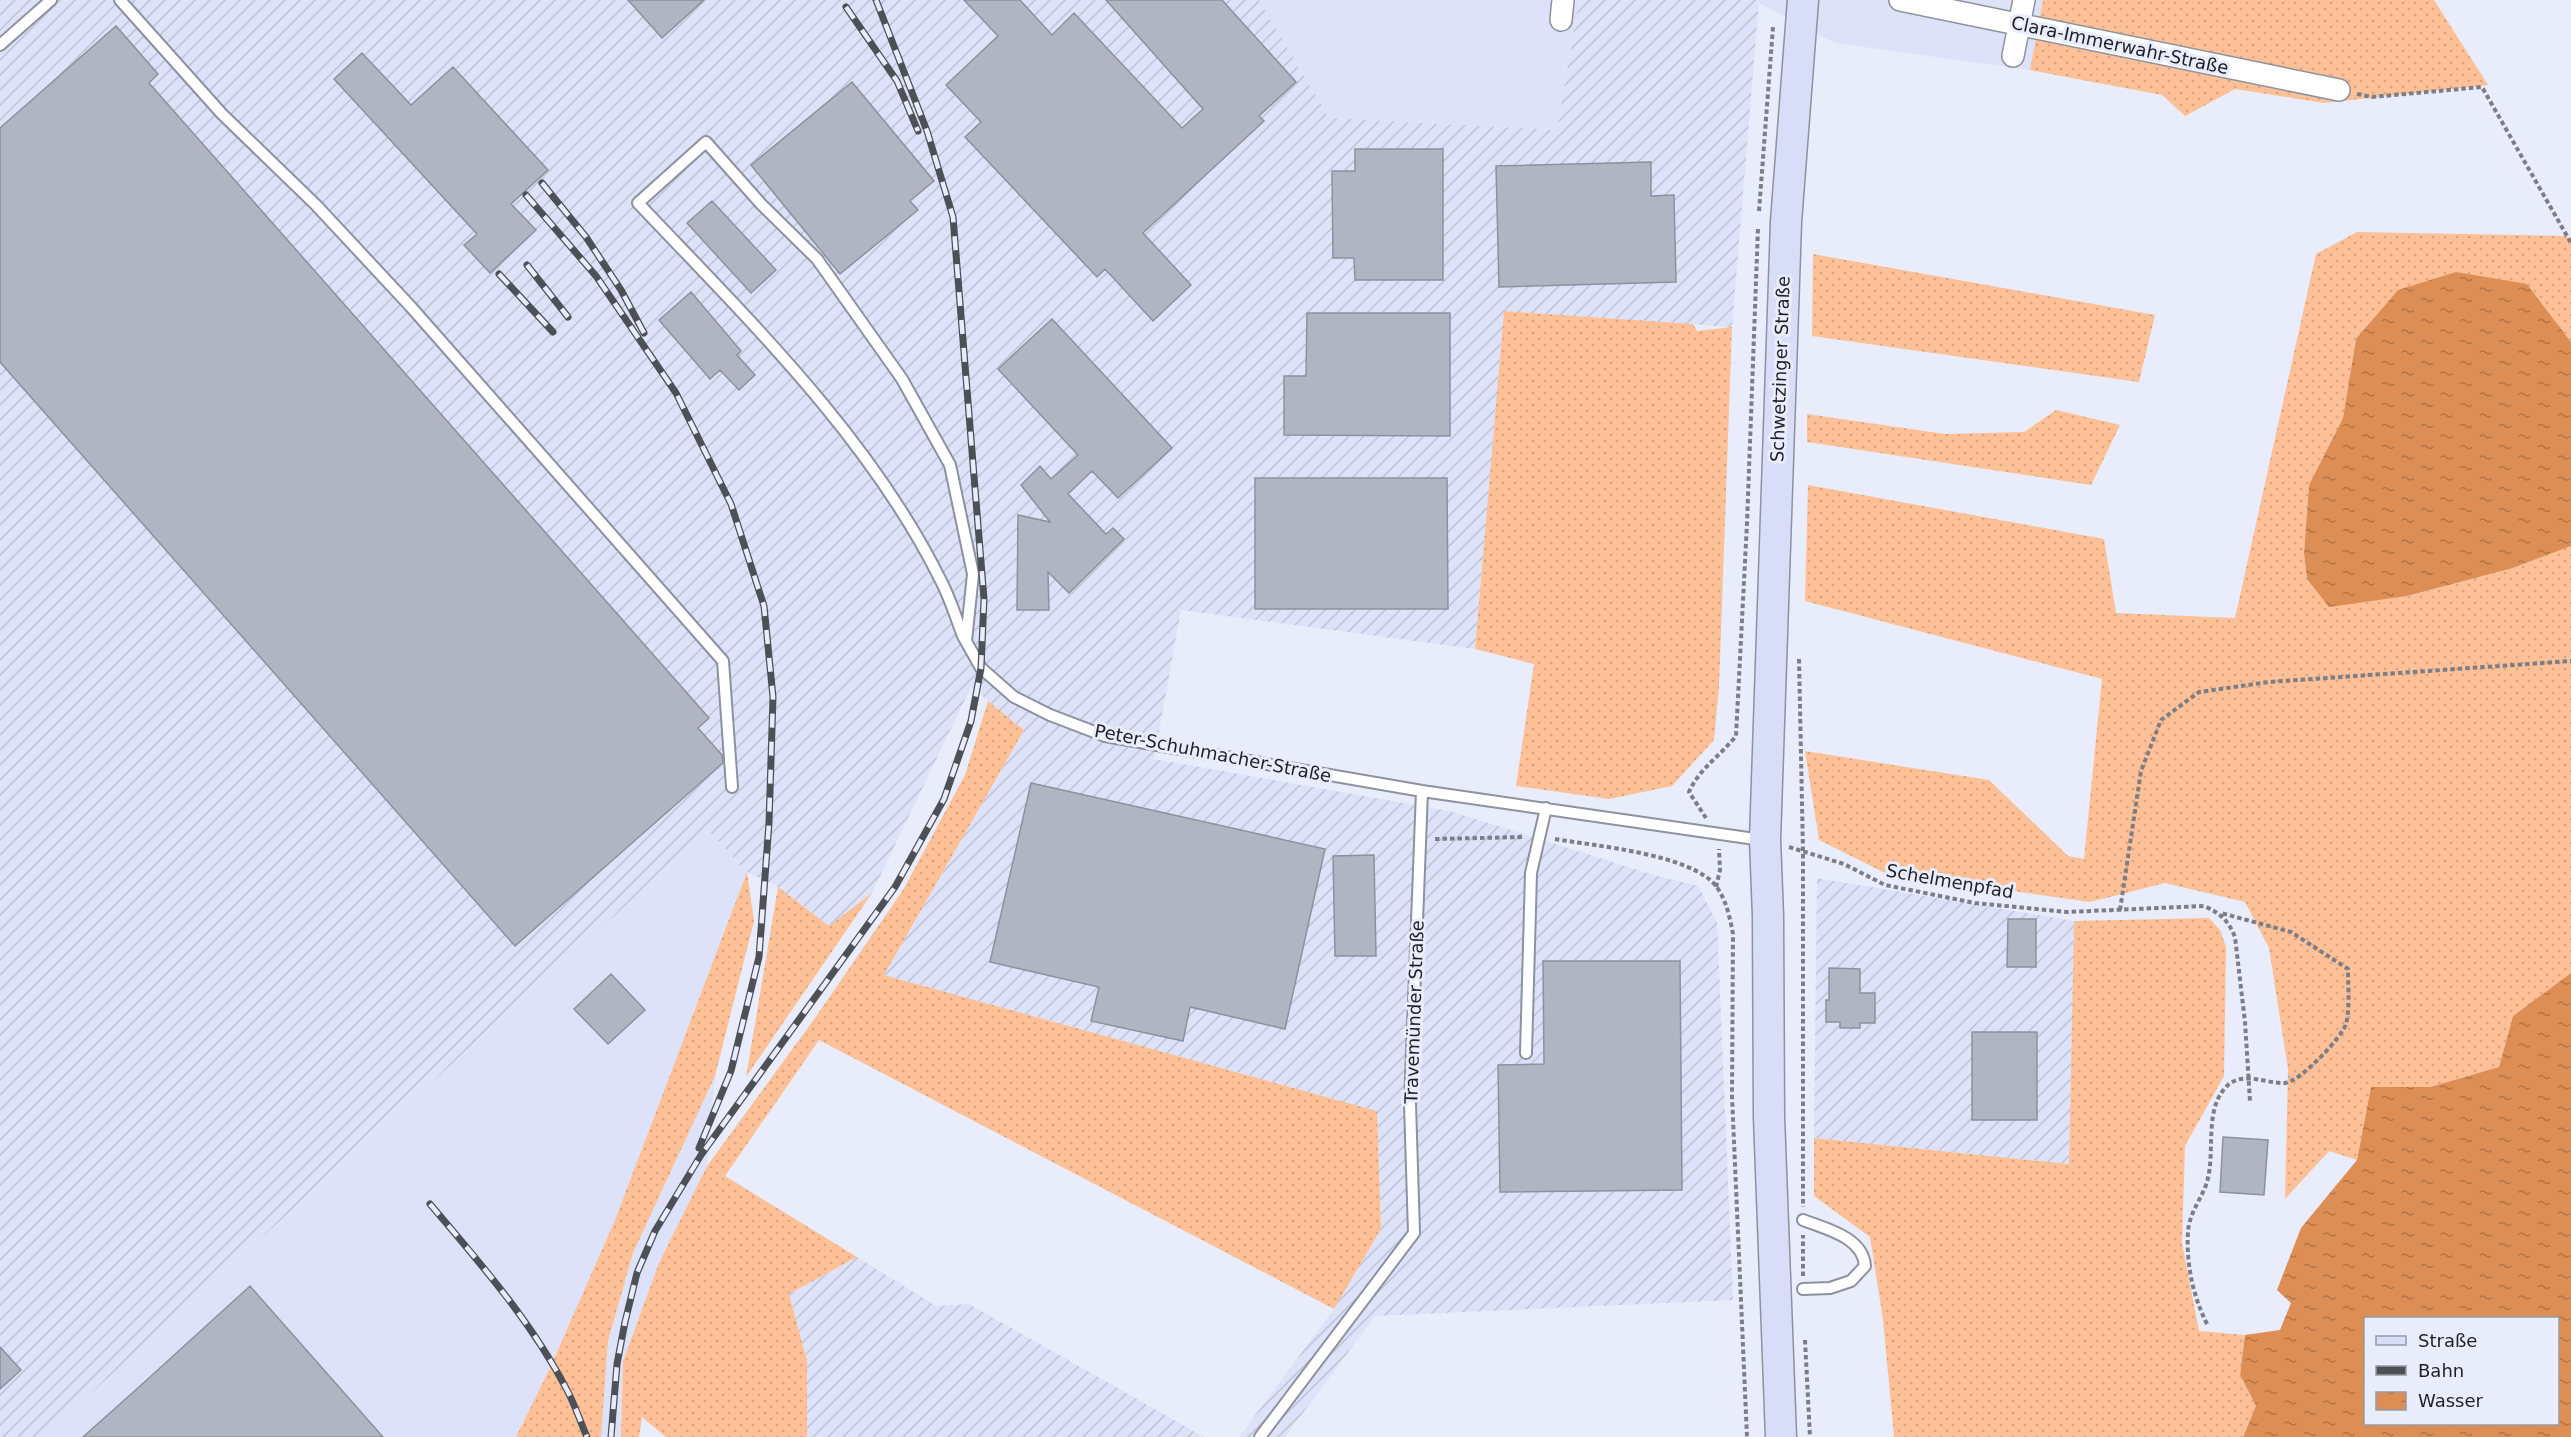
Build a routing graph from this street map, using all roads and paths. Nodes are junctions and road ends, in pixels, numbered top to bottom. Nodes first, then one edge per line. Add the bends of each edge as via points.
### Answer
1 (51, 0) edge
2 (120, 0) edge
3 (1803, 0) edge
4 (1900, 0) edge
5 (2024, 0) edge
6 (1774, 19) dead end
7 (2020, 24) junction
8 (0, 45) edge
9 (2013, 56) dead end
10 (2339, 90) joint
11 (1759, 216) dead end
12 (1758, 227) dead end
13 (2571, 243) edge
14 (966, 641) junction
15 (1798, 648) dead end
16 (2571, 661) edge
17 (732, 788) dead end
18 (1422, 791) junction
19 (1546, 808) junction
20 (1715, 832) junction
21 (1538, 837) junction
22 (1420, 838) junction
23 (1765, 840) junction
24 (1803, 852) junction
25 (1716, 887) junction
26 (2120, 910) junction
27 (2220, 913) junction
28 (1526, 1053) dead end
29 (2248, 1078) junction
30 (2250, 1101) dead end
31 (1803, 1220) junction
32 (1803, 1289) joint
33 (2207, 1324) dead end
34 (1805, 1334) dead end
35 (1260, 1437) edge
36 (1747, 1437) edge
37 (1781, 1437) edge
38 (1810, 1437) edge

1 - 8 lane
2 - 17 lane via 222,114 403,298 723,661
3 - 23 main road, Schwetzinger Straße via 1786,222
4 - 7 street, Clara-Immerwahr-Straße
5 - 7 street
6 - 11 path
7 - 9 street
7 - 10 street, Clara-Immerwahr-Straße
10 - 13 path via 2372,97 2482,87
12 - 20 path via 1736,736 1695,778 1689,792
14 - 14 lane, Peter-Schuhmacher-Straße via 942,582 897,504 846,432 753,325 638,203 706,142 816,258 902,379 950,465 973,574
14 - 18 lane, Peter-Schuhmacher-Straße via 981,668 1014,697 1105,736
15 - 24 path
16 - 26 path via 2269,682 2199,692 2161,720 2141,771
18 - 19 lane, Peter-Schuhmacher-Straße
18 - 22 lane, Travemünder Straße
19 - 20 lane, Peter-Schuhmacher-Straße
19 - 21 lane
20 - 23 lane, Peter-Schuhmacher-Straße
20 - 25 path via 1720,854
21 - 22 path
21 - 25 path via 1682,864 1703,874
21 - 28 lane via 1531,873
22 - 35 lane, Travemünder Straße via 1410,1104 1414,1233
23 - 24 path, Schelmenpfad
23 - 37 main road, Schwetzinger Straße via 1769,1117
24 - 26 path, Schelmenpfad via 1844,864 1885,885 1975,903 2067,912
24 - 31 path
25 - 36 path via 1733,934 1732,1096
26 - 27 path, Schelmenpfad via 2204,906
27 - 29 path via 2235,937
27 - 29 path, Schelmenpfad via 2290,933 2348,969 2346,1025 2311,1068 2287,1083
29 - 30 path
29 - 33 path via 2230,1083 2218,1096 2206,1184 2188,1230 2196,1302
31 - 32 path
31 - 32 lane via 1856,1244 1864,1255 1865,1266 1851,1281 1830,1288
34 - 38 path

